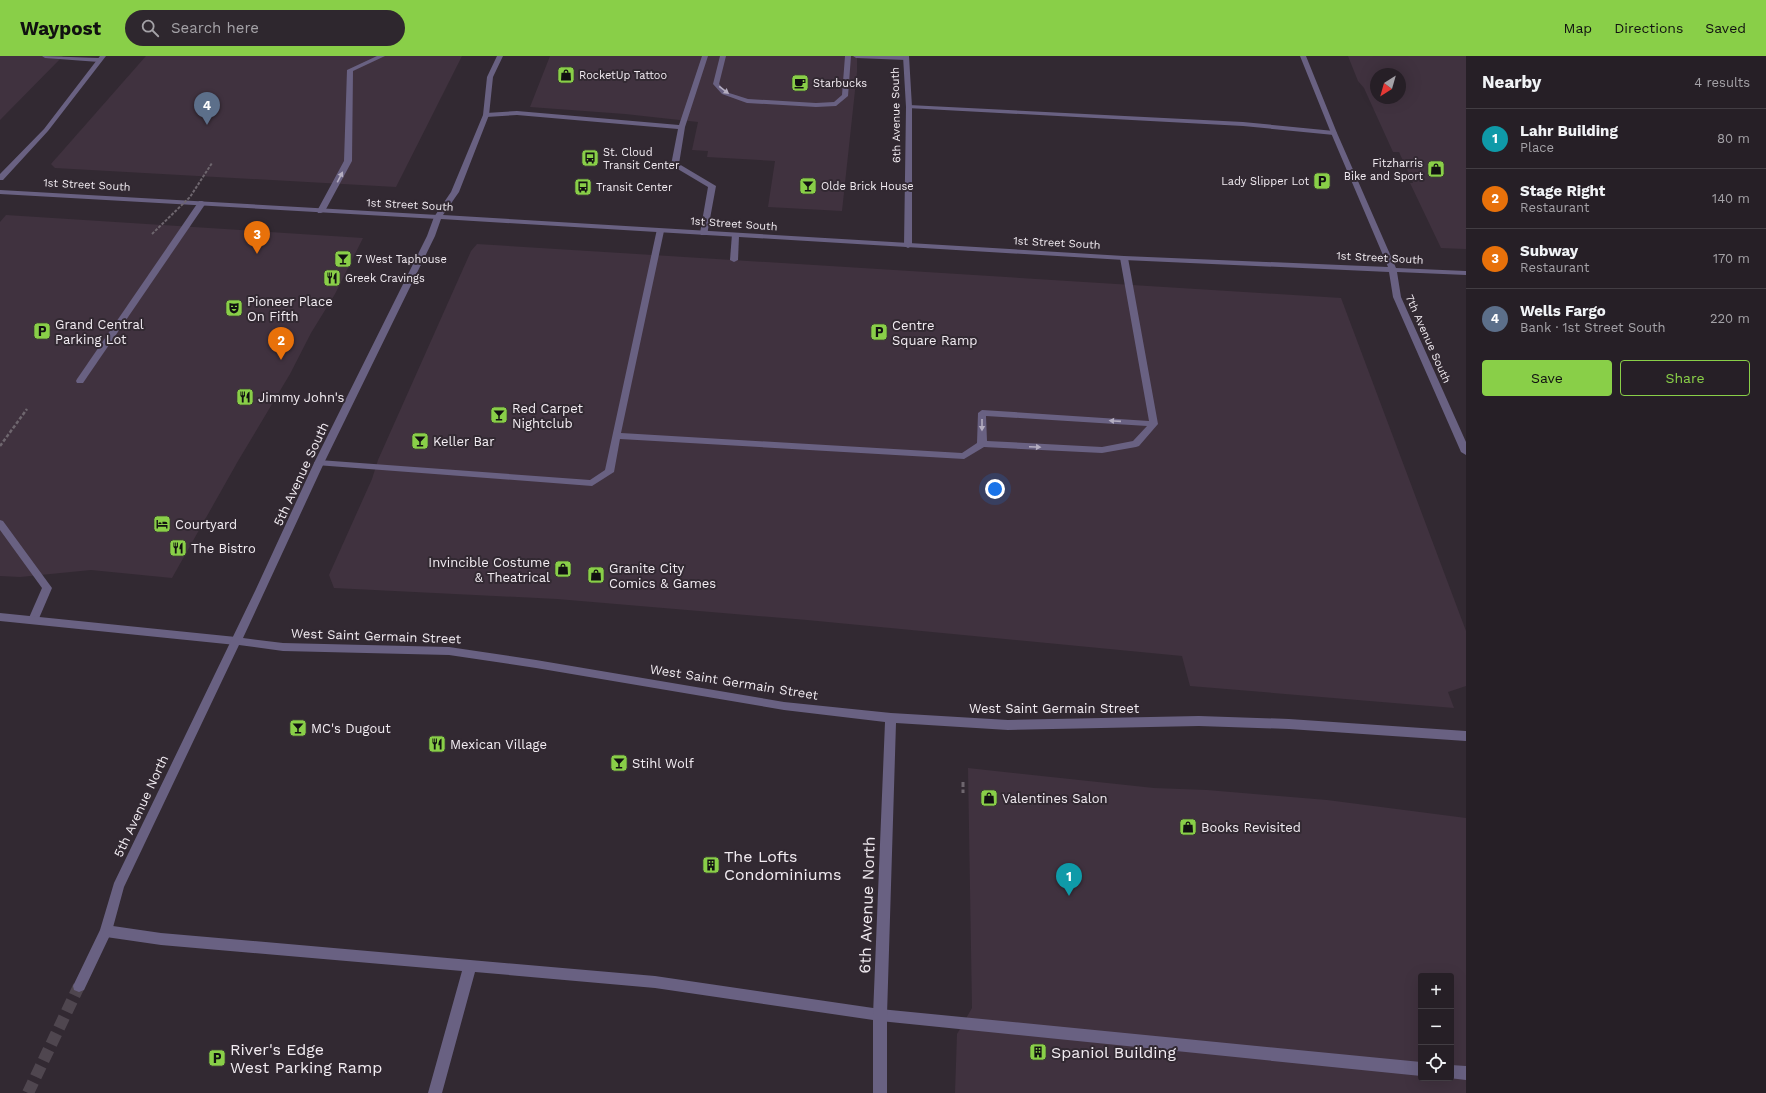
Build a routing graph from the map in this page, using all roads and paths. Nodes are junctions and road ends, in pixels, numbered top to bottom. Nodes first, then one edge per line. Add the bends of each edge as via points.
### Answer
1 (45, 56) edge
2 (382, 56) edge
3 (500, 56) edge
4 (705, 56) edge
5 (723, 56) edge
6 (848, 56) edge
7 (856, 56) edge
8 (1303, 56) edge
9 (906, 57) edge
10 (101, 58) edge
11 (909, 107) junction
12 (486, 115) junction
13 (682, 127) junction
14 (1334, 133) junction
15 (212, 164) dead end
16 (0, 178) edge
17 (0, 192) edge
18 (202, 203) junction
19 (321, 211) junction
20 (438, 217) junction
21 (660, 231) junction
22 (704, 233) junction
23 (152, 234) dead end
24 (736, 236) junction
25 (908, 246) junction
26 (1124, 258) junction
27 (734, 260) dead end
28 (1393, 270) junction
29 (1466, 273) edge
30 (80, 381) dead end
31 (27, 409) dead end
32 (1154, 424) junction
33 (616, 436) junction
34 (982, 444) junction
35 (0, 446) edge
36 (1466, 452) edge
37 (319, 463) junction
38 (0, 523) edge
39 (0, 617) edge
40 (33, 620) junction
41 (236, 641) junction
42 (891, 718) junction
43 (1466, 736) edge
44 (963, 782) dead end
45 (964, 793) dead end
46 (106, 931) junction
47 (470, 966) junction
48 (79, 986) tunnel mouth
49 (880, 1015) junction
50 (1418, 1069) edge
51 (1454, 1072) edge
52 (1466, 1073) edge
53 (435, 1093) edge
54 (880, 1093) edge

1 - 10 street
19 -> 2 street via 348,161 350,70
3 - 12 street, 5th Avenue South via 490,77
4 - 13 street
5 -> 6 street via 716,84 724,93 747,101 816,105 836,104 845,96
7 - 9 street
8 - 14 street, 7th Avenue South
9 - 11 street, 6th Avenue South
10 - 16 street via 46,130
11 - 14 street via 1243,124
11 - 25 street, 6th Avenue South
12 - 13 street via 517,114
12 - 20 street, 5th Avenue South via 455,192
13 - 22 street via 675,166 712,186
14 - 28 street, 7th Avenue South
15 - 23 path, bridge via 190,197
17 - 18 street, 1st Street South
18 - 19 street, 1st Street South
18 - 30 street
19 - 20 street, 1st Street South
20 - 21 street, 1st Street South
20 - 37 street, 5th Avenue South
21 - 22 street, 1st Street South
21 - 33 street
22 - 24 street, 1st Street South
24 - 25 street, 1st Street South
24 - 27 street
25 - 26 street, 1st Street South
26 - 28 street, 1st Street South
26 - 32 street
28 - 29 street, 1st Street South
28 - 36 street, 7th Avenue South via 1397,297
31 - 35 path
34 -> 32 street via 1102,450 1136,444
32 -> 34 street via 982,413
33 - 34 street via 964,456
33 - 37 street via 609,472 592,483
37 - 41 street, 5th Avenue South
38 - 40 street via 47,588
39 - 40 street, West Saint Germain Street
40 - 41 street, West Saint Germain Street
41 - 42 street, West Saint Germain Street via 283,647 449,651 784,706
41 - 46 street, 5th Avenue North via 118,887
42 - 43 street, West Saint Germain Street via 1008,725 1198,721 1289,724
42 - 49 street, 6th Avenue North
44 - 45 path
46 - 47 street via 161,939
46 - 48 street, 5th Avenue North
47 - 49 street via 655,982
47 - 53 street
49 - 50 street
49 - 54 street, 6th Avenue North
51 - 52 street

